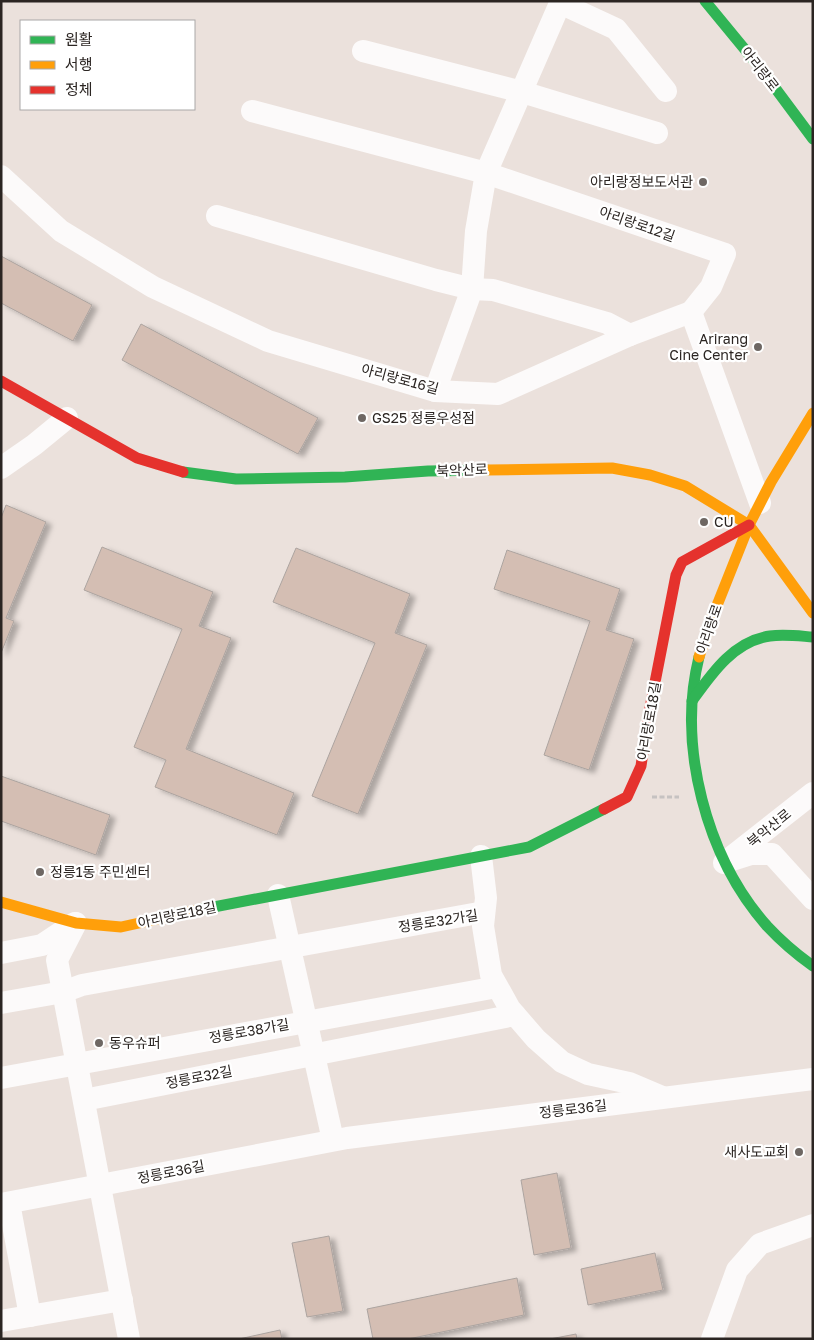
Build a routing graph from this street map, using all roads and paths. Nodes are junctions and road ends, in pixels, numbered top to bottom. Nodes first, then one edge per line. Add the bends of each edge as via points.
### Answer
1 (705, 1) edge
2 (561, 2) edge
3 (363, 51) dead end
4 (666, 91) dead end
5 (522, 92) junction
6 (252, 111) dead end
7 (657, 133) dead end
8 (813, 140) edge
9 (486, 173) junction
10 (1, 176) edge
11 (217, 216) dead end
12 (472, 289) junction
13 (691, 312) junction
14 (630, 335) junction
15 (1, 381) edge
16 (435, 391) junction
17 (813, 413) edge
18 (67, 418) junction
19 (1, 468) edge
20 (760, 503) junction
21 (749, 525) junction
22 (813, 613) edge
23 (813, 637) edge
24 (692, 702) junction
25 (813, 792) edge
26 (627, 797) junction
27 (702, 798) junction
28 (481, 856) junction
29 (724, 863) junction
30 (278, 895) junction
31 (813, 899) edge
32 (1, 902) edge
33 (484, 912) junction
34 (76, 923) junction
35 (290, 947) junction
36 (1, 953) edge
37 (813, 966) edge
38 (497, 987) junction
39 (63, 992) junction
40 (1, 1004) edge
41 (515, 1015) junction
42 (308, 1021) junction
43 (315, 1055) junction
44 (76, 1063) junction
45 (1, 1078) edge
46 (813, 1079) edge
47 (663, 1098) junction
48 (84, 1100) junction
49 (333, 1140) junction
50 (100, 1185) junction
51 (5, 1203) edge
52 (813, 1225) edge
53 (122, 1300) junction
54 (30, 1316) junction
55 (1, 1321) edge
56 (129, 1339) edge
57 (712, 1339) edge

1 - 8 street, 아리랑로
2 - 4 street via 616,29
2 - 5 street
3 - 5 street
5 - 7 street
5 - 9 street
6 - 9 street, 아리랑로12길
9 - 12 street via 476,231
9 - 13 street, 아리랑로12길 via 725,254 711,287
10 - 16 street, 아리랑로16길 via 62,232 153,287 268,341
11 - 12 street
12 - 14 street via 493,290 607,324
12 - 16 street
13 - 14 street, 아리랑로16길
13 - 20 street
14 - 16 street, 아리랑로16길 via 498,394
15 - 18 street, 북악산로
17 - 20 street, 아리랑로
18 - 19 street
18 - 21 street, 북악산로 via 137,458 182,472 236,478 345,477 488,469 612,468 684,486
20 - 21 street, 아리랑로
21 - 22 street, 북악산로
21 - 24 street, 아리랑로 via 706,632 694,677
21 - 26 street, 아리랑로18길 via 682,562 676,575 641,766
23 - 24 street via 767,637 743,646 721,664
24 - 27 street, 아리랑로 via 693,749
25 - 29 street, 북악산로
26 - 27 path
26 - 28 street, 아리랑로18길 via 529,847
27 - 29 street, 아리랑로
28 - 30 street, 아리랑로18길
28 - 33 street via 486,898
29 - 31 street via 751,854 772,854
29 - 37 street, 아리랑로 via 759,916 788,947
30 - 34 street, 아리랑로18길 via 121,927
30 - 35 street
32 - 34 street, 아리랑로18길
33 - 35 street, 정릉로32가길
33 - 38 street, 정릉로32가길 via 482,926 491,975
34 - 36 street via 42,945
34 - 39 street via 57,960
35 - 39 street, 정릉로32가길 via 82,985
35 - 42 street
38 - 41 street, 정릉로32가길
38 - 42 street, 정릉로38가길
39 - 40 street, 정릉로32가길
39 - 44 street
41 - 43 street, 정릉로32길
41 - 47 street, 정릉로32가길 via 562,1062 588,1074 629,1083
42 - 43 street
42 - 44 street, 정릉로38가길
43 - 48 street, 정릉로32길
43 - 49 street
44 - 45 street, 정릉로38가길
44 - 48 street
46 - 47 street, 정릉로36길
47 - 49 street, 정릉로36길
48 - 50 street
49 - 50 street, 정릉로36길
50 - 51 street, 정릉로36길
50 - 53 street
51 - 54 street, 정릉로36길
52 - 57 street via 760,1244 737,1270
53 - 54 street
53 - 56 street
54 - 55 street

